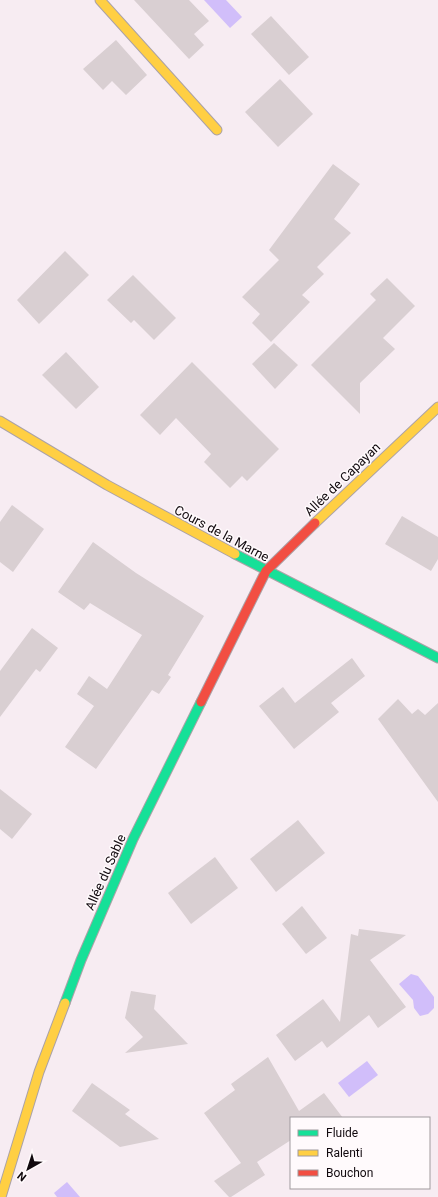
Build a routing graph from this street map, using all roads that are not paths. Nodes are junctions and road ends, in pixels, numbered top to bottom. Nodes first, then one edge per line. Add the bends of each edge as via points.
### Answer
1 (100, 0) edge
2 (217, 130) dead end
3 (438, 407) edge
4 (0, 421) edge
5 (266, 571) junction
6 (438, 658) edge
7 (1, 1197) edge

1 - 2 street
3 - 5 street, Allée de Capayan
4 - 5 street, Cours de la Marne via 120,493
5 - 6 street, Cours de la Marne
5 - 7 street, Allée du Sable via 133,839 81,960 38,1072

